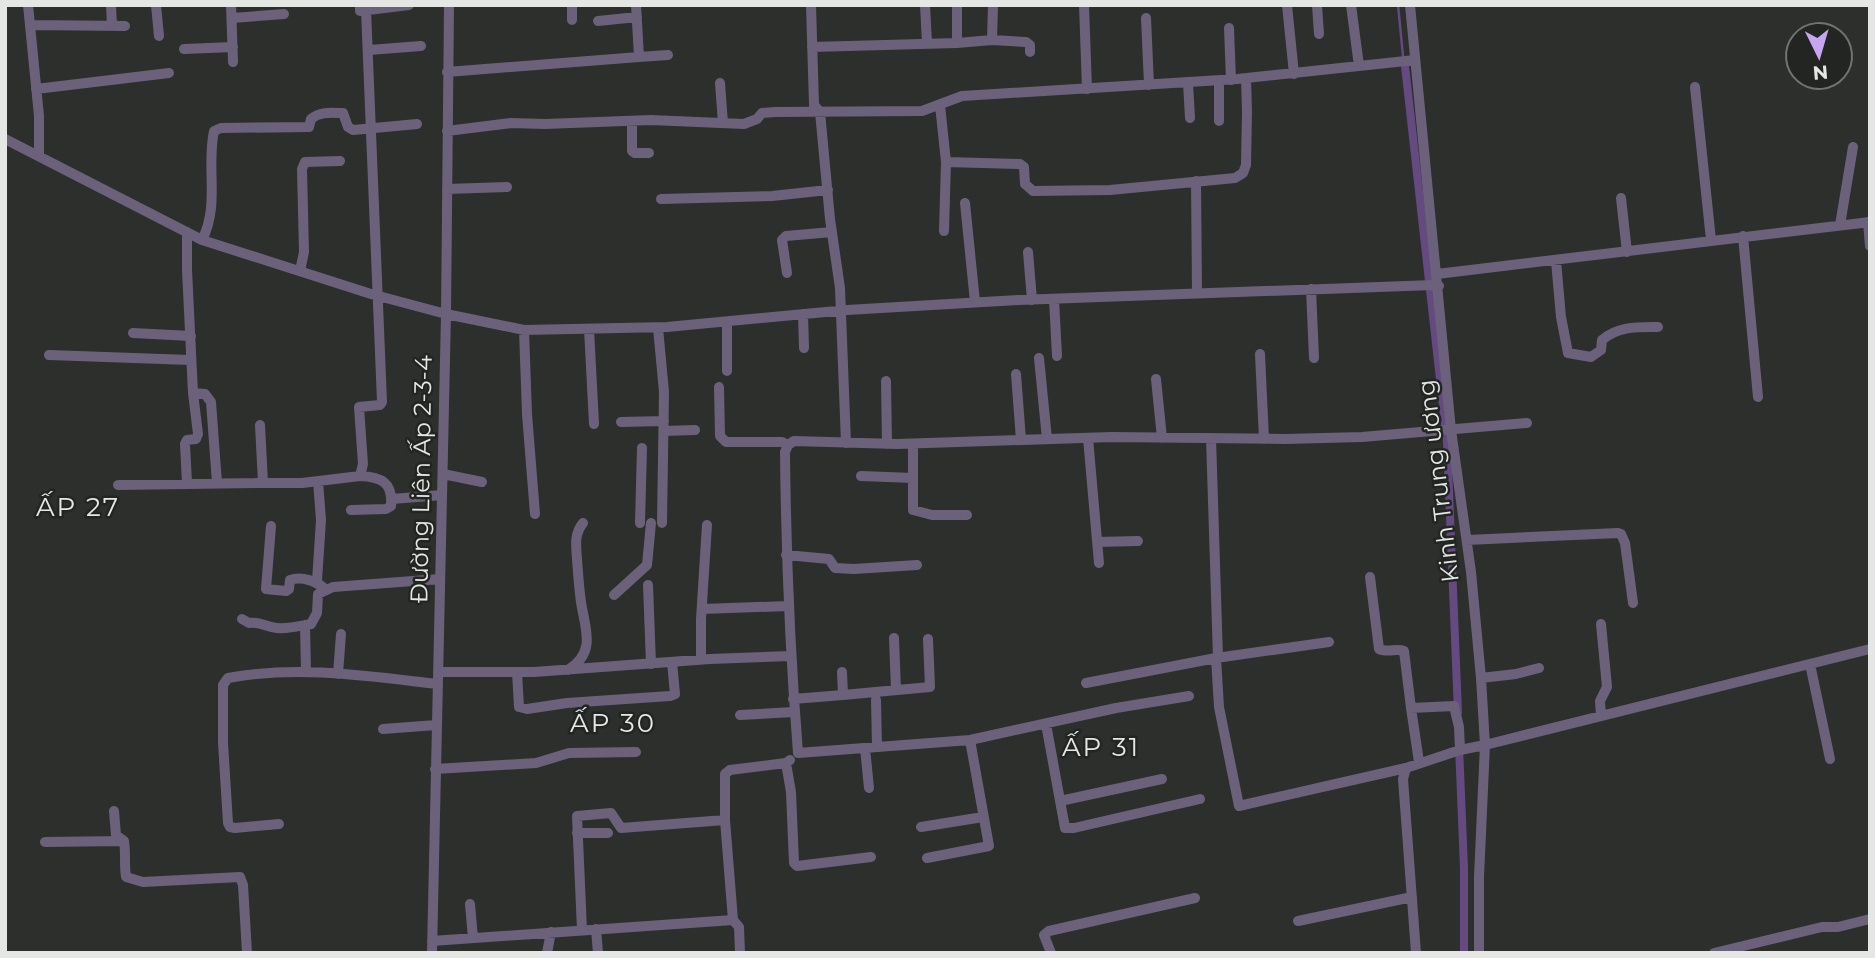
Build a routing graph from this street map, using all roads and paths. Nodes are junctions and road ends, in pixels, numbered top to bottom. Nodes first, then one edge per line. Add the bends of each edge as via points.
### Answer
1 (28, 5) edge
2 (111, 5) edge
3 (156, 5) edge
4 (231, 5) edge
5 (409, 5) edge
6 (449, 5) edge
7 (572, 5) edge
8 (811, 5) edge
9 (925, 5) edge
10 (957, 5) edge
11 (993, 5) edge
12 (1084, 5) edge
13 (1287, 5) edge
14 (1317, 5) edge
15 (1351, 5) edge
16 (1410, 5) edge
17 (363, 8) edge
18 (636, 11) edge
19 (284, 14) dead end
20 (232, 18) junction
21 (1146, 18) dead end
22 (572, 20) dead end
23 (598, 21) dead end
24 (30, 25) junction
25 (112, 26) junction
26 (125, 26) dead end
27 (1229, 28) dead end
28 (1319, 34) dead end
29 (159, 36) dead end
30 (992, 40) junction
31 (927, 43) junction
32 (957, 43) junction
33 (421, 46) dead end
34 (233, 47) junction
35 (812, 47) junction
36 (184, 49) dead end
37 (369, 50) junction
38 (1030, 52) dead end
39 (668, 55) dead end
40 (639, 57) junction
41 (1408, 59) junction
42 (233, 62) dead end
43 (1359, 66) junction
44 (447, 72) junction
45 (169, 73) dead end
46 (1294, 74) junction
47 (1245, 78) junction
48 (1231, 80) junction
49 (1219, 81) junction
50 (720, 83) dead end
51 (1188, 83) junction
52 (1149, 85) junction
53 (1695, 87) dead end
54 (36, 89) junction
55 (1087, 89) junction
56 (940, 105) junction
57 (820, 112) junction
58 (1190, 118) dead end
59 (632, 121) junction
60 (1219, 121) dead end
61 (723, 123) junction
62 (417, 124) dead end
63 (372, 128) junction
64 (447, 131) junction
65 (5, 139) edge
66 (1853, 147) dead end
67 (649, 153) dead end
68 (38, 156) junction
69 (340, 161) dead end
70 (946, 162) junction
71 (1196, 181) junction
72 (507, 187) dead end
73 (447, 189) junction
74 (828, 190) junction
75 (661, 198) dead end
76 (1621, 198) dead end
77 (965, 203) dead end
78 (1869, 222) edge
79 (1840, 225) junction
80 (944, 231) dead end
81 (187, 232) junction
82 (832, 232) junction
83 (1743, 236) junction
84 (202, 240) junction
85 (1711, 240) junction
86 (1870, 246) edge
87 (1627, 252) junction
88 (1028, 253) dead end
89 (1556, 261) junction
90 (300, 271) junction
91 (787, 273) dead end
92 (1434, 282) junction
93 (1311, 289) junction
94 (1197, 293) junction
95 (377, 296) junction
96 (1054, 299) junction
97 (1032, 300) junction
98 (975, 302) junction
99 (841, 310) junction
100 (446, 314) junction
101 (803, 314) junction
102 (727, 322) junction
103 (1658, 327) dead end
104 (658, 328) junction
105 (589, 329) junction
106 (524, 330) junction
107 (133, 333) dead end
108 (191, 336) junction
109 (804, 348) dead end
110 (1260, 354) dead end
111 (49, 355) dead end
112 (1057, 356) dead end
113 (1039, 358) dead end
114 (1314, 358) dead end
115 (190, 360) junction
116 (727, 372) dead end
117 (1016, 374) dead end
118 (1156, 379) dead end
119 (886, 382) dead end
120 (719, 387) dead end
121 (193, 393) junction
122 (1758, 397) dead end
123 (621, 422) dead end
124 (1527, 423) dead end
125 (594, 424) dead end
126 (260, 425) dead end
127 (664, 426) junction
128 (695, 430) dead end
129 (1446, 430) junction
130 (1088, 438) junction
131 (1162, 438) junction
132 (1211, 438) junction
133 (1047, 439) junction
134 (1264, 439) junction
135 (1021, 440) junction
136 (846, 443) junction
137 (788, 444) junction
138 (887, 444) junction
139 (913, 444) junction
140 (642, 448) dead end
141 (443, 474) junction
142 (360, 476) junction
143 (861, 477) dead end
144 (913, 478) junction
145 (318, 481) junction
146 (482, 482) dead end
147 (187, 483) junction
148 (217, 483) junction
149 (263, 483) junction
150 (118, 485) dead end
151 (442, 495) junction
152 (392, 499) junction
153 (351, 510) dead end
154 (535, 514) dead end
155 (967, 515) dead end
156 (583, 523) dead end
157 (651, 523) junction
158 (707, 525) dead end
159 (271, 526) dead end
160 (1467, 540) junction
161 (1138, 541) dead end
162 (1097, 542) junction
163 (786, 555) junction
164 (1099, 563) dead end
165 (916, 565) dead end
166 (1370, 577) dead end
167 (440, 579) junction
168 (317, 581) junction
169 (648, 585) dead end
170 (326, 590) junction
171 (614, 596) dead end
172 (1633, 603) dead end
173 (788, 606) junction
174 (702, 608) junction
175 (242, 619) dead end
176 (1601, 624) dead end
177 (305, 625) junction
178 (341, 634) dead end
179 (894, 638) dead end
180 (928, 639) dead end
181 (1329, 642) dead end
182 (1870, 649) edge
183 (790, 656) junction
184 (1217, 658) junction
185 (701, 660) junction
186 (672, 663) junction
187 (651, 664) junction
188 (1810, 664) junction
189 (1539, 668) dead end
190 (569, 670) junction
191 (306, 672) junction
192 (438, 672) junction
193 (517, 672) junction
194 (842, 672) dead end
195 (338, 674) junction
196 (1481, 678) junction
197 (1086, 682) dead end
198 (437, 684) junction
199 (896, 690) junction
200 (843, 695) junction
201 (1189, 696) dead end
202 (793, 698) junction
203 (876, 700) dead end
204 (1411, 708) junction
205 (794, 712) junction
206 (740, 715) dead end
207 (1601, 716) junction
208 (1046, 724) junction
209 (436, 725) junction
210 (383, 729) dead end
211 (970, 740) junction
212 (1480, 746) junction
213 (877, 747) junction
214 (865, 748) junction
215 (1460, 750) junction
216 (636, 752) dead end
217 (798, 753) junction
218 (1830, 760) dead end
219 (1419, 762) junction
220 (786, 763) junction
221 (1406, 768) junction
222 (435, 769) junction
223 (1162, 779) dead end
224 (869, 788) dead end
225 (1200, 799) dead end
226 (1060, 801) junction
227 (114, 811) dead end
228 (983, 817) junction
229 (725, 820) junction
230 (279, 824) dead end
231 (921, 827) dead end
232 (608, 833) dead end
233 (577, 834) junction
234 (124, 841) junction
235 (45, 842) dead end
236 (871, 857) dead end
237 (927, 858) dead end
238 (1412, 897) junction
239 (1195, 898) dead end
240 (470, 904) dead end
241 (733, 919) junction
242 (1870, 919) edge
243 (1297, 921) dead end
244 (596, 929) junction
245 (582, 930) junction
246 (551, 932) junction
247 (472, 938) junction
248 (432, 940) junction
249 (247, 953) edge
250 (432, 953) edge
251 (547, 953) edge
252 (598, 953) edge
253 (740, 953) edge
254 (1051, 953) edge
255 (1416, 953) edge
256 (1479, 953) edge
257 (1714, 953) edge

1 - 24 street
2 - 25 street
3 - 29 street
4 - 20 street
5 - 17 street
6 - 44 street, Đường Liên Ấp 2-3-4
7 - 22 street
8 - 35 street
9 - 31 street
10 - 32 street
11 - 30 street
12 - 55 street
13 - 46 street
14 - 28 street
15 - 43 street
16 - 41 street, Kinh Trung ương
17 - 37 street
18 - 23 street
18 - 40 street
19 - 20 street
20 - 34 street
21 - 52 street
24 - 25 street
24 - 54 street
25 - 26 street
27 - 48 street
30 - 32 street
30 - 38 street via 1026,42
31 - 32 street
31 - 35 street
33 - 37 street
34 - 36 street
34 - 42 street
35 - 57 street via 814,105
37 - 63 street
39 - 40 street
40 - 44 street
41 - 43 street
41 - 92 street, Kinh Trung ương
43 - 46 street
44 - 64 street, Đường Liên Ấp 2-3-4
45 - 54 street
46 - 47 street
47 - 48 street
47 - 71 street via 1243,173 1235,178
48 - 49 street
49 - 51 street
49 - 60 street
50 - 61 street
51 - 52 street
51 - 58 street
52 - 55 street
53 - 85 street
54 - 68 street
55 - 56 street via 961,96
56 - 57 street via 922,111
56 - 70 street
57 - 61 street via 762,113 744,124
57 - 74 street
59 - 61 street
59 - 64 street via 511,123
59 - 67 street via 632,151
62 - 63 street
63 - 84 street via 353,130 343,113 330,113 317,114 310,127 214,131 210,226
63 - 95 street
64 - 73 street, Đường Liên Ấp 2-3-4
65 - 68 street
66 - 79 street
68 - 81 street
69 - 90 street via 311,160 302,169 304,252
70 - 71 street via 1020,164 1025,184 1033,191 1110,190
70 - 80 street
71 - 94 street
72 - 73 street
73 - 100 street, Đường Liên Ấp 2-3-4
74 - 75 street
74 - 82 street
76 - 87 street
77 - 98 street
78 - 79 street
78 - 86 street
79 - 83 street
81 - 84 street
81 - 108 street
82 - 91 street via 786,236 782,240
82 - 99 street
83 - 85 street
83 - 122 street
84 - 90 street
85 - 87 street
87 - 89 street
88 - 97 street
89 - 92 street
89 - 103 street via 1568,353 1591,357 1610,333
90 - 95 street
92 - 93 street
92 - 129 street, Kinh Trung ương
93 - 94 street
93 - 114 street
94 - 96 street
95 - 100 street
95 - 142 street via 382,402 359,407
96 - 97 street
96 - 112 street
97 - 98 street
98 - 99 street
99 - 101 street
99 - 136 street
100 - 106 street
100 - 141 street, Đường Liên Ấp 2-3-4
101 - 102 street
101 - 109 street
102 - 104 street
102 - 116 street
104 - 105 street
104 - 127 street
105 - 106 street
105 - 125 street
106 - 154 street
107 - 108 street
108 - 115 street
110 - 134 street
111 - 115 street
113 - 133 street
115 - 121 street
117 - 135 street
118 - 131 street
119 - 138 street
120 - 137 street via 720,436 726,442
121 - 147 street via 198,434 185,444
121 - 148 street via 205,394 211,402
123 - 127 street
124 - 129 street
126 - 149 street
127 - 128 street
127 - 157 street
129 - 134 street
129 - 160 street, Kinh Trung ương
130 - 131 street
130 - 133 street
130 - 162 street
131 - 132 street
132 - 134 street
132 - 184 street
133 - 135 street
135 - 139 street
136 - 137 street
136 - 138 street
137 - 163 street
138 - 139 street
139 - 144 street
140 - 157 street
141 - 146 street
141 - 151 street, Đường Liên Ấp 2-3-4
142 - 145 street
142 - 152 street via 385,482
143 - 144 street
144 - 155 street via 913,510 917,513
145 - 149 street
145 - 168 street
147 - 148 street
147 - 150 street
148 - 149 street
151 - 152 street
151 - 167 street, Đường Liên Ấp 2-3-4
152 - 153 street via 388,509
156 - 190 street via 576,542 587,641 583,657
157 - 171 street via 647,565
158 - 174 street
159 - 168 street via 266,589 286,591 295,578
160 - 172 street via 1621,534
160 - 196 street, Kinh Trung ương
161 - 162 street
162 - 164 street
163 - 165 street via 829,559 835,568
163 - 173 street
166 - 204 street via 1379,649 1404,650
167 - 170 street
167 - 192 street, Đường Liên Ấp 2-3-4
168 - 170 street
169 - 187 street
170 - 177 street via 318,594 312,624
173 - 174 street
173 - 183 street
174 - 185 street
175 - 177 street via 276,628
176 - 207 street via 1607,687 1600,701
177 - 191 street
178 - 195 street
179 - 199 street
180 - 199 street via 930,687
181 - 184 street
182 - 188 street
183 - 185 street
183 - 202 street
184 - 197 street
184 - 221 street via 1219,707 1239,806
185 - 186 street
186 - 187 street
186 - 193 street via 675,694 527,709 519,707
187 - 190 street
188 - 207 street
188 - 218 street
189 - 196 street
190 - 193 street
191 - 195 street
191 - 230 street via 251,674 228,678 223,685 228,824 235,828
192 - 193 street
192 - 198 street, Đường Liên Ấp 2-3-4
194 - 200 street
195 - 198 street
196 - 212 street, Kinh Trung ương
198 - 209 street, Đường Liên Ấp 2-3-4
199 - 200 street
200 - 202 street
201 - 208 street
202 - 205 street
203 - 213 street
204 - 215 street via 1454,706
204 - 219 street
205 - 206 street
205 - 217 street
207 - 212 street
208 - 211 street
208 - 226 street
209 - 210 street
209 - 222 street, Đường Liên Ấp 2-3-4
211 - 213 street
211 - 228 street
212 - 215 street
212 - 256 street, Kinh Trung ương
213 - 214 street
214 - 217 street
214 - 224 street
215 - 219 street
216 - 222 street via 569,753 536,763
217 - 220 street
219 - 221 street
220 - 229 street via 725,774
220 - 236 street via 794,863
221 - 238 street via 1403,779
222 - 248 street, Đường Liên Ấp 2-3-4
223 - 226 street
225 - 226 street via 1074,828 1065,828
227 - 234 street via 116,835
228 - 231 street
228 - 237 street via 989,846
229 - 233 street via 621,828 611,813 584,814 577,816
229 - 241 street
232 - 233 street
233 - 245 street
234 - 235 street
234 - 249 street via 130,880 240,877
238 - 243 street
238 - 255 street
239 - 254 street via 1049,931 1044,935
240 - 247 street
241 - 244 street
241 - 253 street
242 - 257 street
244 - 245 street
244 - 252 street
245 - 246 street
246 - 247 street
246 - 251 street
247 - 248 street
248 - 250 street, Đường Liên Ấp 2-3-4

